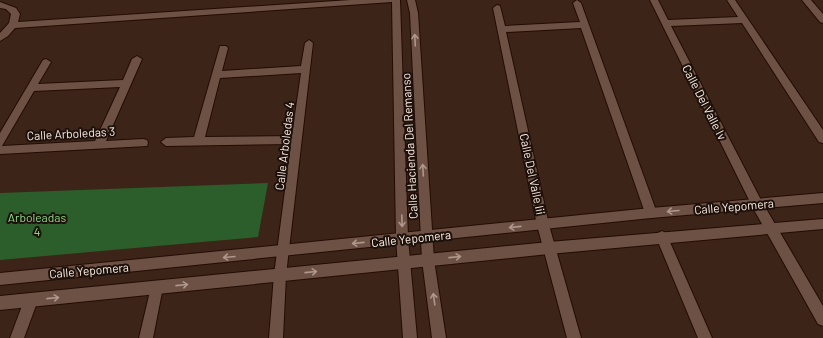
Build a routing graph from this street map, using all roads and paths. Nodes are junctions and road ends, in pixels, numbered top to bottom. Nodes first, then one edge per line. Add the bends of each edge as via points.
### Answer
1 (391, 0) edge
2 (396, 0) edge
3 (411, 0) edge
4 (654, 0) edge
5 (731, 0) edge
6 (577, 3) dead end
7 (809, 3) edge
8 (0, 5) edge
9 (823, 6) edge
10 (497, 8) dead end
11 (744, 20) junction
12 (823, 20) edge
13 (666, 23) junction
14 (14, 25) junction
15 (585, 26) junction
16 (502, 29) junction
17 (0, 38) edge
18 (309, 43) dead end
19 (223, 48) dead end
20 (137, 59) dead end
21 (46, 62) dead end
22 (306, 69) junction
23 (215, 75) junction
24 (126, 83) junction
25 (31, 88) junction
26 (823, 139) edge
27 (298, 140) junction
28 (0, 142) edge
29 (166, 142) dead end
30 (198, 142) junction
31 (143, 143) dead end
32 (99, 144) junction
33 (0, 150) edge
34 (823, 198) edge
35 (756, 204) junction
36 (651, 213) junction
37 (543, 224) junction
38 (823, 224) edge
39 (771, 229) junction
40 (427, 236) junction
41 (662, 237) junction
42 (402, 238) junction
43 (549, 248) junction
44 (283, 252) junction
45 (428, 260) junction
46 (403, 262) junction
47 (280, 275) junction
48 (0, 279) edge
49 (157, 287) junction
50 (31, 300) junction
51 (0, 303) edge
52 (823, 319) edge
53 (18, 338) edge
54 (146, 338) edge
55 (276, 338) edge
56 (410, 338) edge
57 (439, 338) edge
58 (574, 338) edge
59 (705, 338) edge

1 - 14 street
2 -> 42 street, Calle Hacienda Del Remanso
40 -> 3 street, Calle Hacienda Del Remanso via 414,13
4 - 13 street, Calle Del Valle Iv
5 - 11 street
6 - 15 street
7 - 9 street
7 - 12 street
8 - 14 street via 16,13
10 - 16 street, Calle Del Valle Iii
11 - 13 street
11 - 26 street
13 - 35 street, Calle Del Valle Iv
14 - 17 street
15 - 16 street
15 - 36 street
16 - 37 street, Calle Del Valle Iii
18 - 22 street, Calle Arboledas 4
19 - 23 street
20 - 24 street
21 - 25 street, Calle Arboledas 3
22 - 23 street
22 - 27 street, Calle Arboledas 4
23 - 30 street
24 - 25 street
24 - 32 street
25 - 28 street, Calle Arboledas 3
27 - 30 street
27 - 44 street, Calle Arboledas 4
29 - 30 street
31 - 32 street, Calle Arboledas 3
32 - 33 street, Calle Arboledas 3
34 - 35 street, Calle Yepomera
35 -> 36 street, Calle Yepomera
35 - 39 street, Calle Del Valle Iv
36 - 37 street, Calle Yepomera
37 -> 40 street, Calle Yepomera
37 - 43 street, Calle Del Valle Iii
38 - 39 street, Calle Yepomera
39 - 41 street, Calle Yepomera
39 - 52 street
40 - 42 street, Calle Yepomera
40 - 45 street, Calle Hacienda Del Remanso
41 - 43 street, Calle Yepomera
41 - 59 street
42 -> 44 street, Calle Yepomera
42 - 46 street, Calle Hacienda Del Remanso
45 -> 43 street, Calle Yepomera
43 - 58 street, Calle Del Valle Iii
44 - 47 street, Calle Arboledas 4
44 -> 48 street, Calle Yepomera
45 - 46 street, Calle Yepomera
57 -> 45 street, Calle Hacienda Del Remanso
47 -> 46 street, Calle Yepomera
46 - 56 street, Calle Hacienda Del Remanso
49 -> 47 street, Calle Yepomera
47 - 55 street, Calle Arboledas 4
50 -> 49 street, Calle Yepomera
49 - 54 street
50 - 51 street, Calle Yepomera
50 - 53 street

